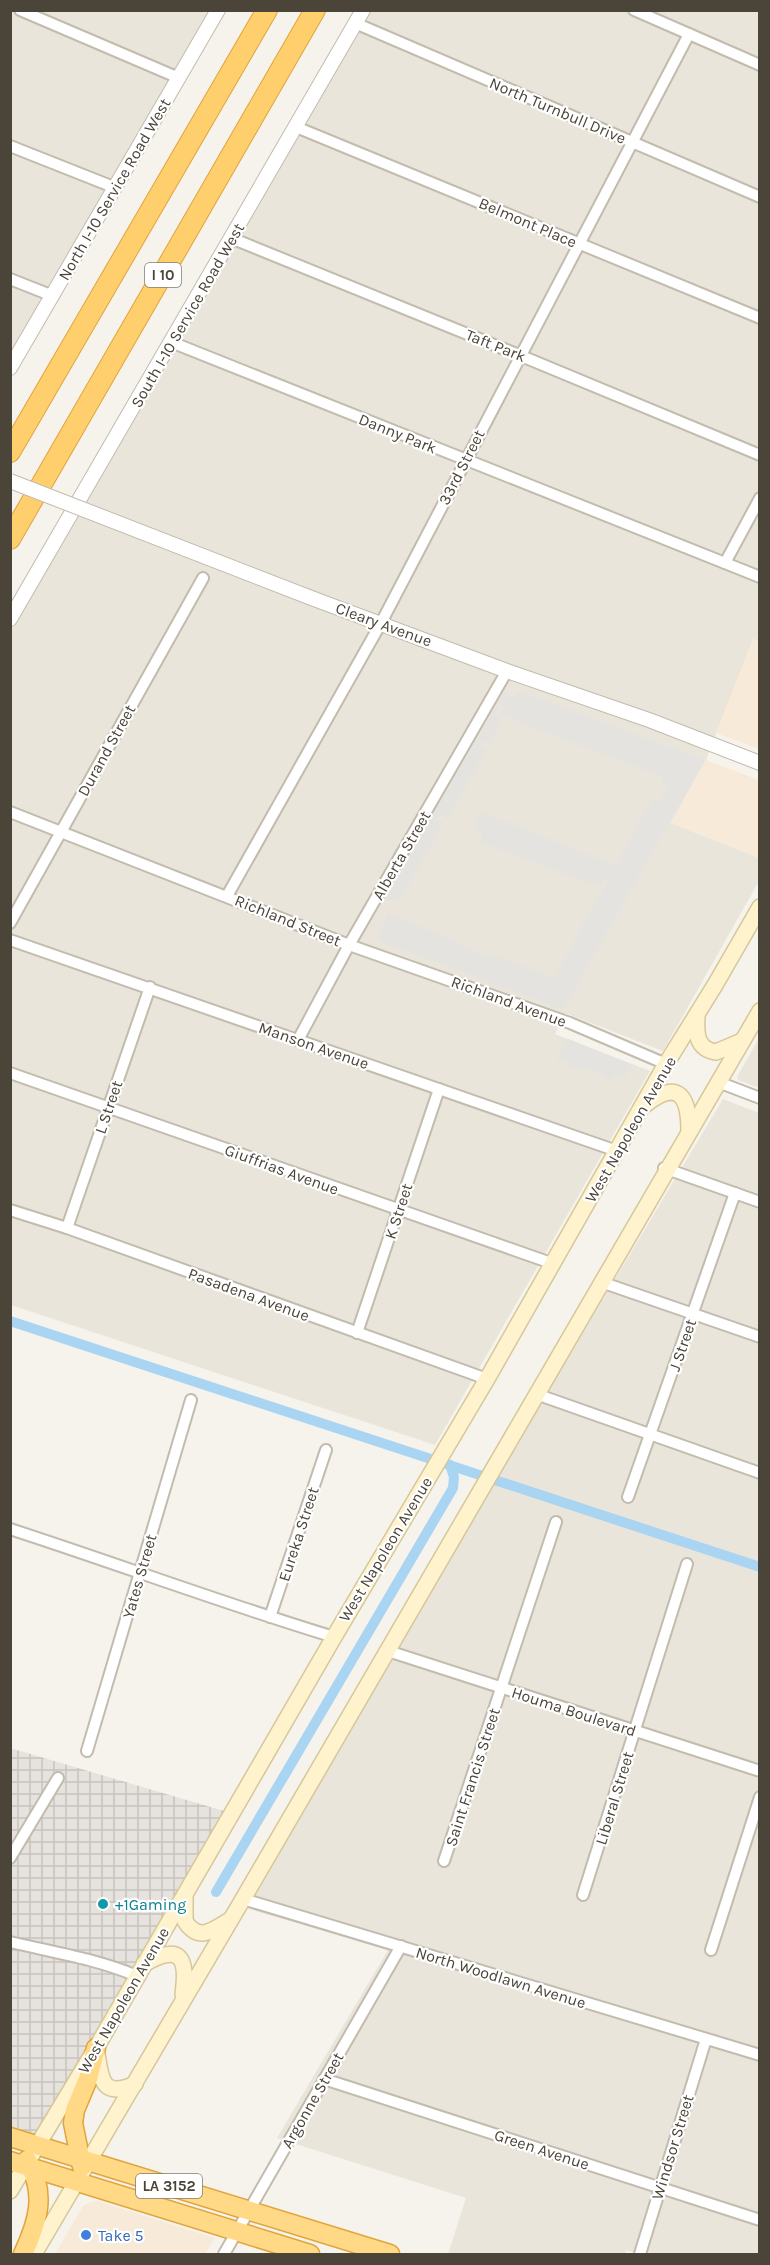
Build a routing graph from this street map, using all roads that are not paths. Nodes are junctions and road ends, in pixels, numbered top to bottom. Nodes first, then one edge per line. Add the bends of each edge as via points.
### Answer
1 (20, 10) edge
2 (218, 10) edge
3 (267, 10) edge
4 (315, 10) edge
5 (363, 10) edge
6 (634, 10) edge
7 (356, 24) junction
8 (689, 34) junction
9 (759, 65) edge
10 (179, 78) junction
11 (296, 126) junction
12 (632, 142) junction
13 (10, 146) edge
14 (116, 188) junction
15 (759, 197) edge
16 (231, 238) junction
17 (579, 243) junction
18 (10, 279) edge
19 (53, 296) junction
20 (759, 318) edge
21 (171, 342) junction
22 (519, 355) junction
23 (10, 368) edge
24 (10, 452) edge
25 (759, 455) edge
26 (465, 459) junction
27 (10, 481) edge
28 (759, 498) edge
29 (10, 539) edge
30 (725, 563) junction
31 (759, 577) edge
32 (203, 578) dead end
33 (10, 619) edge
34 (381, 623) junction
35 (507, 671) junction
36 (759, 763) edge
37 (10, 812) edge
38 (60, 831) junction
39 (227, 896) junction
40 (759, 907) edge
41 (10, 923) edge
42 (10, 940) edge
43 (349, 945) junction
44 (150, 987) junction
45 (759, 1011) edge
46 (698, 1013) junction
47 (298, 1040) junction
48 (742, 1041) junction
49 (666, 1064) junction
50 (10, 1072) edge
51 (718, 1082) junction
52 (439, 1089) junction
53 (759, 1098) edge
54 (109, 1107) junction
55 (641, 1108) junction
56 (689, 1132) junction
57 (617, 1151) junction
58 (664, 1168) junction
59 (735, 1193) junction
60 (759, 1202) edge
61 (10, 1210) edge
62 (398, 1210) junction
63 (67, 1228) junction
64 (554, 1264) junction
65 (601, 1282) junction
66 (692, 1314) junction
67 (357, 1333) junction
68 (759, 1337) edge
69 (487, 1380) junction
70 (536, 1394) junction
71 (191, 1400) dead end
72 (651, 1434) junction
73 (326, 1450) dead end
74 (759, 1473) edge
75 (628, 1497) dead end
76 (556, 1522) dead end
77 (10, 1529) edge
78 (687, 1564) dead end
79 (141, 1572) junction
80 (270, 1617) junction
81 (334, 1636) junction
82 (388, 1651) junction
83 (501, 1688) junction
84 (635, 1731) junction
85 (87, 1751) dead end
86 (759, 1771) edge
87 (58, 1778) dead end
88 (759, 1797) edge
89 (10, 1858) edge
90 (444, 1861) dead end
91 (185, 1894) junction
92 (583, 1895) dead end
93 (243, 1899) junction
94 (231, 1919) junction
95 (10, 1942) edge
96 (401, 1946) junction
97 (711, 1950) dead end
98 (140, 1970) junction
99 (182, 2002) junction
100 (706, 2039) junction
101 (96, 2048) junction
102 (759, 2055) edge
103 (324, 2079) junction
104 (135, 2084) junction
105 (10, 2138) edge
106 (26, 2160) edge
107 (82, 2167) junction
108 (660, 2187) junction
109 (10, 2191) edge
110 (250, 2210) junction
111 (759, 2220) edge
112 (238, 2231) junction
113 (23, 2254) edge
114 (34, 2254) edge
115 (224, 2254) edge
116 (310, 2254) edge
117 (390, 2254) edge
118 (640, 2254) edge

1 - 10 street
2 - 10 street, North I-10 Service Road West
3 - 24 highway, I 10
4 - 29 highway, I 10
5 - 7 street, South I-10 Service Road West
6 - 8 street
7 - 11 street, South I-10 Service Road West
7 - 12 street, North Turnbull Drive
8 - 9 street
8 - 12 street, 33rd Street
10 - 14 street, North I-10 Service Road West
11 - 16 street, South I-10 Service Road West
11 - 17 street, Belmont Place
12 - 15 street, North Turnbull Drive
12 - 17 street, 33rd Street
13 - 14 street
14 - 19 street, North I-10 Service Road West
16 - 21 street, South I-10 Service Road West
16 - 22 street, Taft Park
17 - 20 street, Belmont Place
17 - 22 street, 33rd Street
18 - 19 street
19 - 23 street, North I-10 Service Road West
21 - 26 street, Danny Park
21 - 33 street, South I-10 Service Road West
22 - 25 street, Taft Park
22 - 26 street, 33rd Street
26 - 30 street, Danny Park
26 - 34 street, 33rd Street
27 - 34 street, Cleary Avenue, bridge
28 - 30 street
30 - 31 street, Danny Park
32 - 38 street, Durand Street
34 - 35 street, Cleary Avenue
34 - 39 street, 33rd Street
35 - 36 street, Cleary Avenue
35 - 43 street, Alberta Street
37 - 38 street
38 - 39 street
38 - 41 street, Durand Street
39 - 43 street, Richland Street
40 - 46 main road, West Napoleon Avenue
42 - 44 street, Manson Avenue
43 - 47 street, Alberta Street
43 - 49 street, Richland Avenue via 559,1019
44 - 47 street, Manson Avenue
44 - 54 street, L Street
45 - 48 main road
46 - 48 main road via 696,1031 702,1047 716,1052
46 - 49 main road, West Napoleon Avenue
47 - 52 street, Manson Avenue
48 - 51 main road
49 - 55 main road, West Napoleon Avenue
50 - 54 street, Giuffrias Avenue
51 - 53 street
51 - 56 main road
52 - 57 street, Manson Avenue
52 - 62 street, K Street
54 - 62 street, Giuffrias Avenue
54 - 63 street, L Street
55 - 56 main road via 669,1092 683,1097
55 - 57 main road, West Napoleon Avenue
56 - 58 main road
57 - 64 main road, West Napoleon Avenue
58 - 59 street
58 - 65 main road
59 - 60 street
59 - 66 street, J Street
61 - 63 street, Pasadena Avenue
62 - 64 street, Giuffrias Avenue
62 - 67 street, K Street
63 - 67 street, Pasadena Avenue
64 - 69 main road, West Napoleon Avenue
65 - 66 street
65 - 70 main road
66 - 68 street
66 - 72 street, J Street
67 - 69 street, Pasadena Avenue
69 - 81 main road, West Napoleon Avenue
70 - 72 street
70 - 82 main road
71 - 79 street, Yates Street
72 - 74 street
72 - 75 street, J Street
73 - 80 street, Eureka Street
76 - 83 street, Saint Francis Street
77 - 79 street
78 - 84 street, Liberal Street
79 - 80 street
79 - 85 street, Yates Street
80 - 81 street
81 - 91 main road, West Napoleon Avenue
82 - 83 street, Houma Boulevard
82 - 93 main road
83 - 84 street, Houma Boulevard
83 - 90 street, Saint Francis Street
84 - 86 street, Houma Boulevard
84 - 92 street, Liberal Street
87 - 89 street
88 - 97 street
91 - 94 main road via 185,1921 195,1932 212,1931
91 - 98 main road, West Napoleon Avenue
93 - 94 main road
93 - 96 street, North Woodlawn Avenue
94 - 99 main road
95 - 98 street
96 - 100 street, North Woodlawn Avenue
96 - 103 street, Argonne Street
98 - 99 main road via 165,1954 175,1954 184,1963 186,1975
98 - 101 main road, West Napoleon Avenue
99 - 104 main road
100 - 102 street, North Woodlawn Avenue
100 - 108 street, Windsor Street
101 - 104 main road via 101,2079 108,2087 115,2091
101 - 106 main road, West Napoleon Avenue
101 - 107 highway via 73,2123
103 - 108 street, Green Avenue
103 - 110 street, Argonne Street
104 - 107 main road
105 - 106 highway, LA 3152
106 - 107 highway, LA 3152
106 - 109 main road, West Napoleon Avenue
106 - 113 highway via 38,2191 39,2211
107 - 110 highway, LA 3152
107 - 112 highway, LA 3152 via 101,2189
107 - 114 main road
108 - 111 street, Green Avenue
108 - 118 street, Windsor Street
110 - 112 street, Argonne Street
110 - 117 highway, LA 3152
112 - 115 street, Argonne Street
112 - 116 highway, LA 3152

